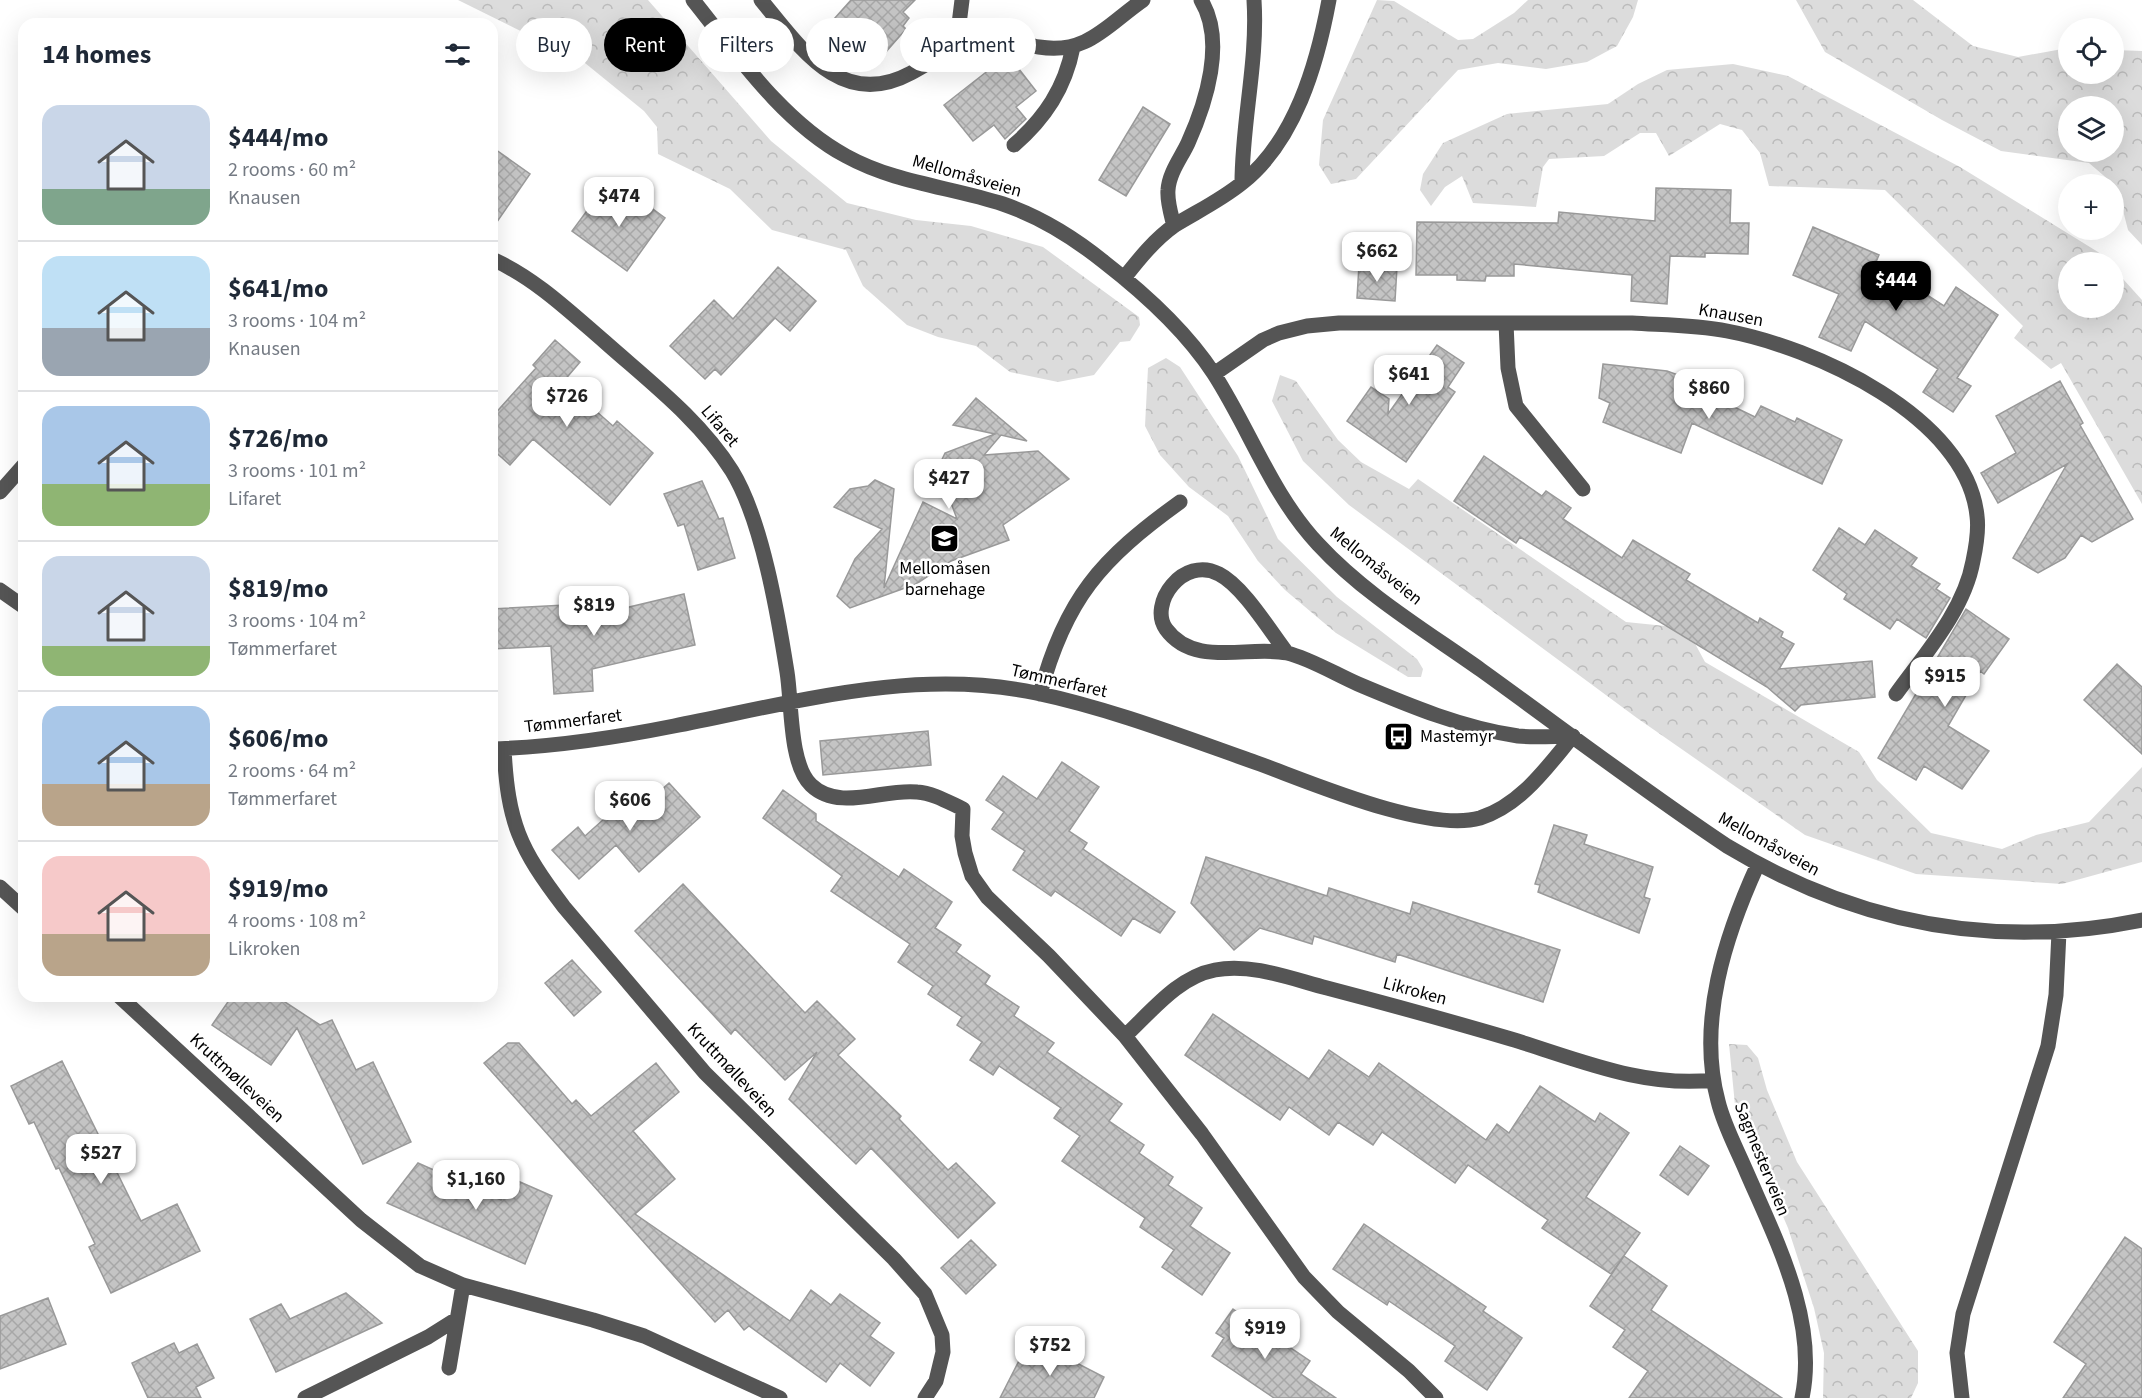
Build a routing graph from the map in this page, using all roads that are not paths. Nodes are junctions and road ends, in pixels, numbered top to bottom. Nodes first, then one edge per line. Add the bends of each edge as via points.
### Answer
1 (693, 0) edge
2 (760, 0) edge
3 (962, 0) edge
4 (1143, 0) edge
5 (1201, 0) edge
6 (1254, 0) edge
7 (1329, 0) edge
8 (960, 18) edge
9 (1036, 47) edge
10 (1073, 47) junction
11 (912, 72) edge
12 (1014, 145) dead end
13 (1242, 183) junction
14 (1174, 226) junction
15 (498, 262) edge
16 (1124, 278) junction
17 (1506, 323) junction
18 (1214, 374) junction
19 (18, 472) edge
20 (1583, 489) dead end
21 (0, 492) edge
22 (1180, 502) dead end
23 (0, 590) edge
24 (18, 603) edge
25 (1287, 653) junction
26 (1040, 694) junction
27 (1896, 694) dead end
28 (790, 701) junction
29 (1573, 736) junction
30 (498, 749) edge
31 (1758, 864) junction
32 (0, 887) edge
33 (18, 904) edge
34 (2142, 920) edge
35 (2059, 932) junction
36 (125, 1002) edge
37 (1125, 1036) junction
38 (1713, 1080) junction
39 (463, 1285) junction
40 (455, 1320) junction
41 (449, 1368) dead end
42 (305, 1398) edge
43 (780, 1398) edge
44 (925, 1398) edge
45 (1436, 1398) edge
46 (1802, 1398) edge
47 (1962, 1398) edge

1 - 16 street, Mellomåsveien via 786,110 824,143 871,168 1033,216 1081,244
2 - 11 street via 808,57 831,74 870,84 897,80
3 - 8 street
4 - 10 street via 1100,34
5 - 14 street via 1210,22 1210,80 1197,122 1170,178 1167,199
6 - 13 street via 1254,52
7 - 13 street via 1319,46 1293,116 1269,155
9 - 10 street
10 - 12 street via 1067,75 1049,108
13 - 14 street
14 - 16 street via 1144,252
15 - 28 street, Lifaret via 556,300 653,384 706,437 732,471 749,507 763,555
16 - 18 street, Mellomåsveien via 1185,338
17 - 18 street, Knausen via 1306,326 1263,340
17 - 20 street via 1508,368 1516,406
17 - 27 street, Knausen via 1680,326 1725,330 1762,339 1835,365 1869,385 1943,444 1966,479 1977,516 1973,564 1963,592
18 - 29 street, Mellomåsveien via 1274,484 1318,545 1394,608
19 - 21 street
22 - 26 street via 1124,544 1083,589 1048,662
23 - 24 street
25 - 25 street via 1220,574 1203,569 1184,573 1168,589 1163,609 1165,627 1178,642 1204,651
25 - 29 street via 1386,696 1465,724 1521,736
26 - 28 street, Tømmerfaret via 993,686 933,683
26 - 29 street, Tømmerfaret via 1076,702 1342,793 1440,821 1480,817 1502,807 1522,794
28 - 30 street, Tømmerfaret via 603,738
28 - 37 street, Lifaret via 800,770 812,787 844,798 928,793 963,809 965,853 977,884
29 - 31 street, Mellomåsveien via 1695,825
30 - 44 street, Kruttmølleveien via 517,832 542,878 564,907 713,1081 925,1294 942,1335 943,1352 936,1381
31 - 35 street, Mellomåsveien via 1819,893 1892,917 1977,931
31 - 38 street, Sagmesterveien via 1734,918 1718,980 1712,1021
32 - 33 street
34 - 35 street, Mellomåsveien
35 - 47 street via 2056,995 2048,1046 1963,1314 1958,1353
36 - 39 street, Kruttmølleveien via 381,1238 420,1266
37 - 38 street, Likroken via 1186,982 1216,970 1251,970 1415,1011 1643,1079 1685,1083
37 - 45 street via 1304,1277
38 - 46 street, Sagmesterveien via 1724,1121 1798,1301 1807,1359
39 - 40 street
39 - 43 street, Kruttmølleveien via 644,1336
40 - 41 street
40 - 42 street

